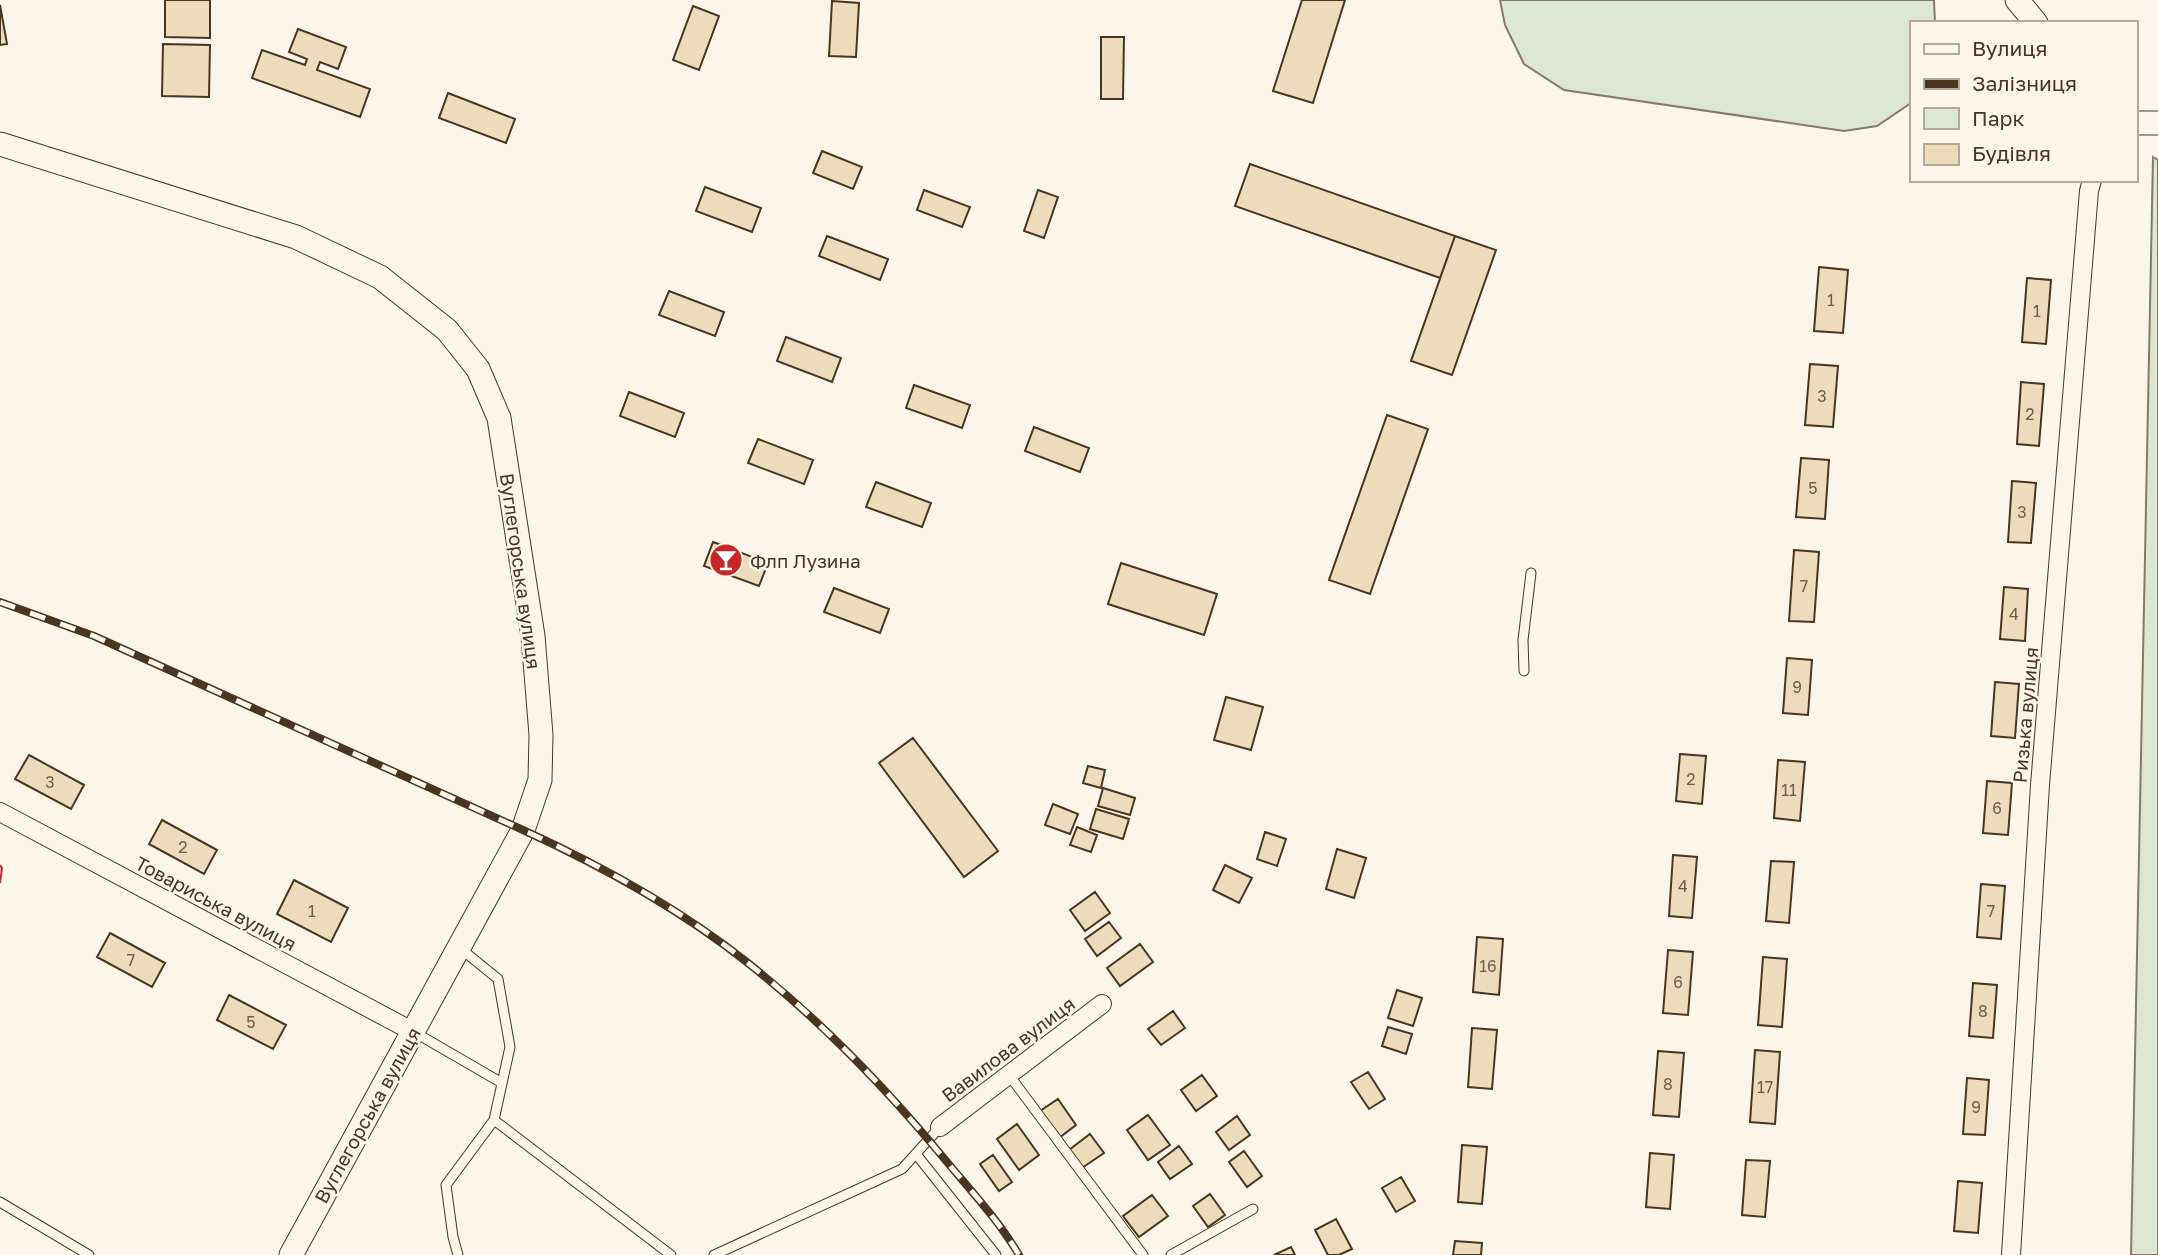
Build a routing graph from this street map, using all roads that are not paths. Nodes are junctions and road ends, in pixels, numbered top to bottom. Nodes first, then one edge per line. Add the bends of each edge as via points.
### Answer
1 (2017, 0) edge
2 (2034, 21) edge
3 (2137, 123) edge
4 (2158, 123) edge
5 (0, 144) edge
6 (2092, 182) edge
7 (1531, 573) dead end
8 (1524, 671) dead end
9 (0, 812) edge
10 (459, 947) junction
11 (1102, 1004) dead end
12 (412, 1031) junction
13 (1009, 1075) junction
14 (502, 1083) junction
15 (494, 1119) junction
16 (940, 1127) joint
17 (916, 1154) junction
18 (0, 1202) edge
19 (1252, 1209) dead end
20 (89, 1255) edge
21 (290, 1255) edge
22 (458, 1255) edge
23 (671, 1255) edge
24 (713, 1255) edge
25 (996, 1255) edge
26 (1143, 1255) edge
27 (1171, 1255) edge
28 (2011, 1255) edge

1 - 2 main road
3 - 4 main road
5 - 10 main road, Вуглегорська вулиця via 296,237 380,277 447,330 478,369 499,418 533,636 540,780 523,830
6 - 28 street, Ризька вулиця via 2040,785
7 - 8 lane
9 - 12 street, Товариська вулиця
10 - 12 main road, Вуглегорська вулиця
10 - 14 lane via 498,979 510,1047
11 - 13 street, Вавилова вулиця
12 - 14 lane
12 - 21 main road, Вуглегорська вулиця
13 - 16 street, Вавилова вулиця
13 - 26 lane
14 - 15 lane
15 - 22 lane via 446,1185
15 - 23 lane
16 - 17 lane
17 - 24 lane via 902,1170
17 - 25 lane
18 - 20 lane
19 - 27 lane

